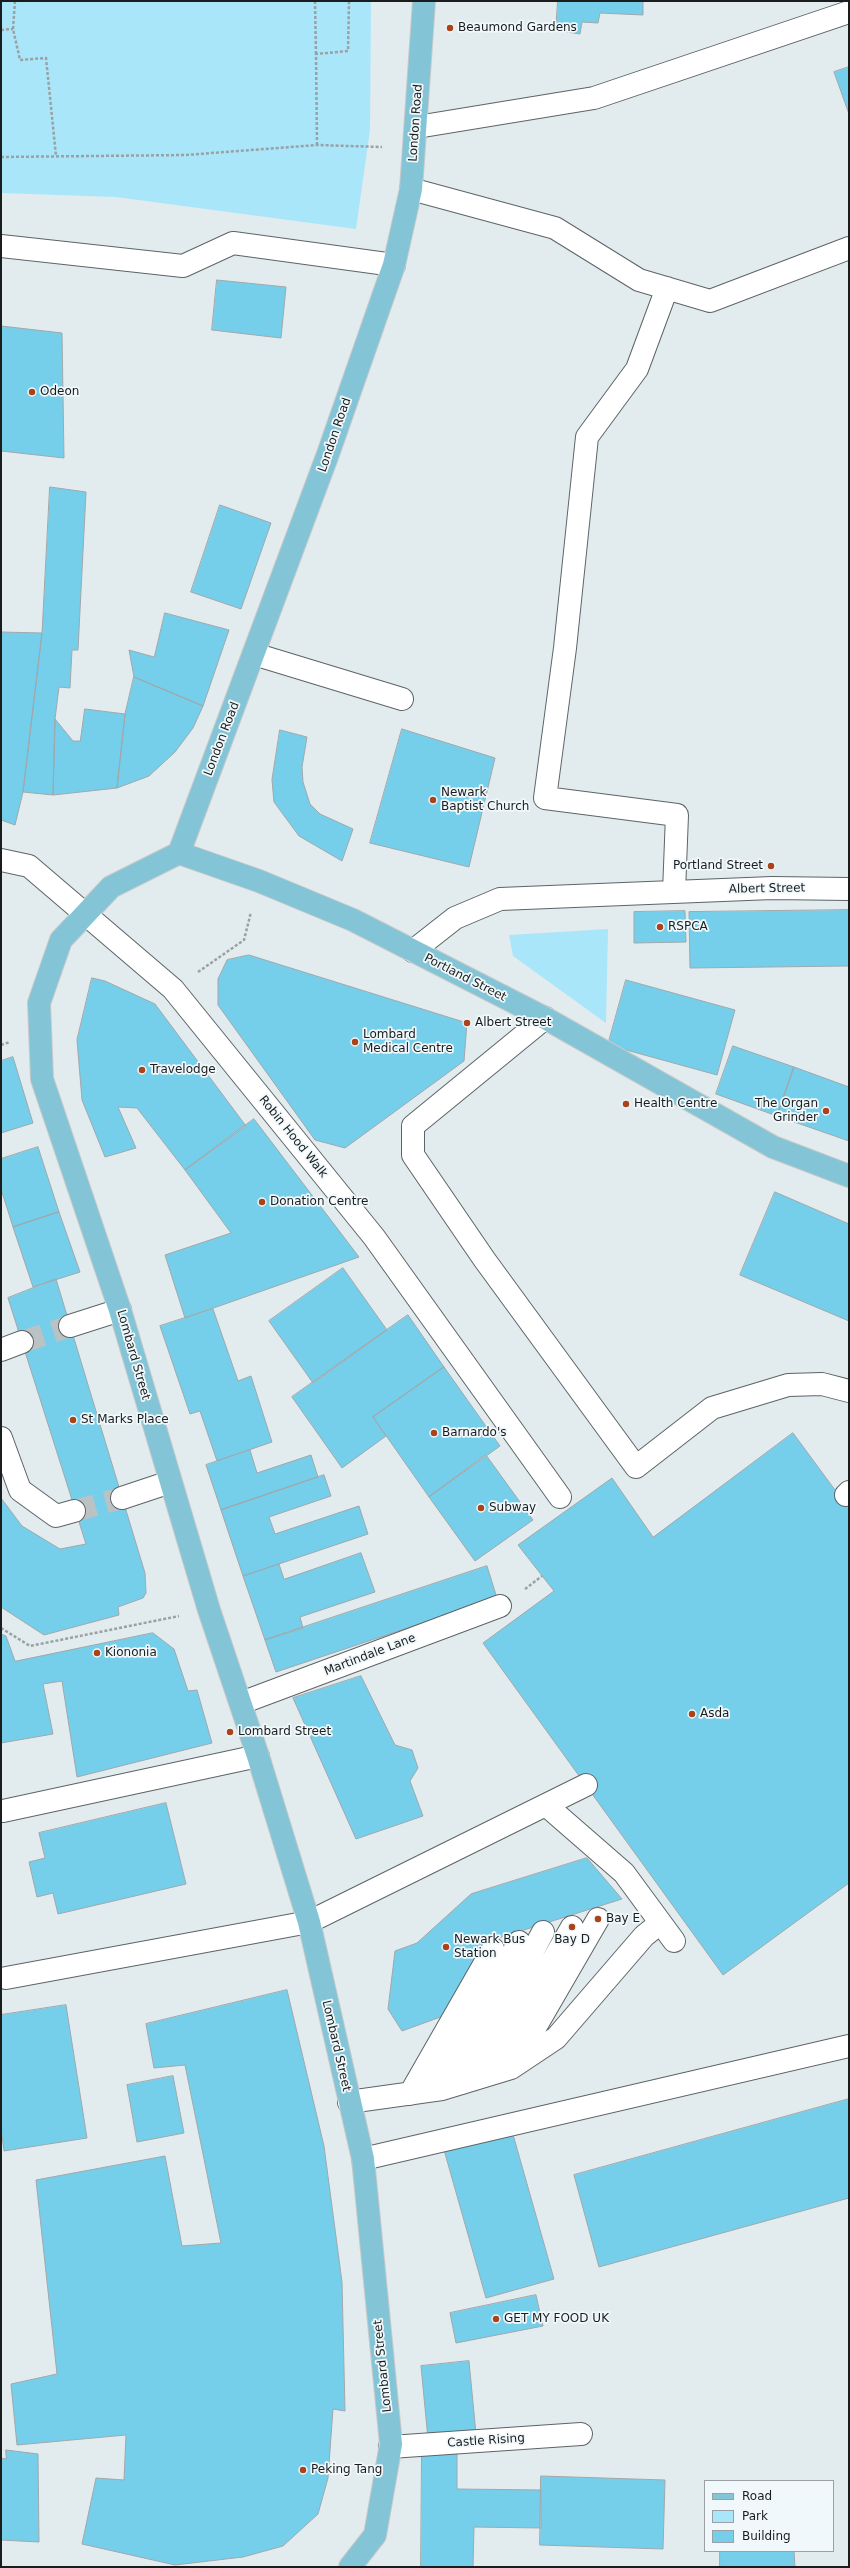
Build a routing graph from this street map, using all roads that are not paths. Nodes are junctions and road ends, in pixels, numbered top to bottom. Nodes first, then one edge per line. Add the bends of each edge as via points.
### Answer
1 (424, 1) edge
2 (849, 12) edge
3 (416, 137) junction
4 (412, 189) junction
5 (1, 246) edge
6 (849, 248) edge
7 (394, 265) junction
8 (667, 288) junction
9 (254, 654) junction
10 (402, 700) dead end
11 (180, 853) junction
12 (1, 860) edge
13 (849, 889) edge
14 (674, 892) junction
15 (86, 913) junction
16 (413, 951) junction
17 (545, 1018) junction
18 (849, 1176) edge
19 (120, 1310) junction
20 (70, 1326) tunnel mouth
21 (22, 1342) tunnel mouth
22 (1, 1350) edge
23 (849, 1391) edge
24 (1, 1438) edge
25 (170, 1482) junction
26 (560, 1497) dead end
27 (122, 1498) tunnel mouth
28 (74, 1511) tunnel mouth
29 (500, 1606) dead end
30 (241, 1704) junction
31 (258, 1756) junction
32 (586, 1785) dead end
33 (547, 1806) junction
34 (3, 1811) dead end
35 (598, 1919) dead end
36 (309, 1922) junction
37 (660, 1923) junction
38 (572, 1927) dead end
39 (543, 1932) dead end
40 (674, 1941) dead end
41 (519, 1942) dead end
42 (493, 1949) dead end
43 (6, 1978) dead end
44 (849, 2046) edge
45 (512, 2068) junction
46 (487, 2075) junction
47 (462, 2083) junction
48 (436, 2090) junction
49 (410, 2094) junction
50 (349, 2102) junction
51 (363, 2159) junction
52 (581, 2434) dead end
53 (390, 2447) junction
54 (350, 2567) edge

1 - 3 main road, London Road
2 - 3 street via 594,98
3 - 4 main road, London Road
4 - 7 main road, London Road
4 - 8 street via 555,228 639,280
5 - 7 street via 183,266 233,243
6 - 8 street via 710,301
7 - 9 main road, London Road
8 - 14 street via 637,369 587,436 565,648 545,798 677,815
9 - 10 street
9 - 11 main road, London Road
11 - 15 main road, Lombard Street via 112,887
11 - 16 main road, Portland Street via 354,920
12 - 15 street, Robin Hood Walk via 29,866
13 - 14 street, Albert Street via 772,888
14 - 16 street, Albert Street via 500,900 455,918
15 - 19 main road, Lombard Street via 61,940 38,1003 42,1079
15 - 26 street, Robin Hood Walk via 173,989 374,1237
16 - 17 main road, Portland Street
17 - 18 main road, Portland Street via 774,1147
17 - 23 street via 413,1126 412,1155 484,1259 636,1467 712,1408 788,1385 822,1384
19 - 20 street
19 - 25 main road, Lombard Street
21 - 22 street
24 - 28 street via 20,1490 56,1516
25 - 27 street
25 - 30 main road, Lombard Street
29 - 30 street, Martindale Lane
30 - 31 main road, Lombard Street
31 - 34 street
31 - 36 main road, Lombard Street
32 - 33 street
33 - 36 street
33 - 37 street via 624,1873
35 - 45 street
36 - 43 street
36 - 50 main road, Lombard Street
37 - 40 street
37 - 45 street via 644,1936 556,2038
38 - 46 street
39 - 47 street
41 - 48 street
42 - 49 street
44 - 51 street
45 - 46 street
46 - 47 street
47 - 48 street
48 - 49 street
49 - 50 street
50 - 51 main road, Lombard Street
51 - 53 main road, Lombard Street
52 - 53 street, Castle Rising
53 - 54 main road, Lombard Street via 375,2535

